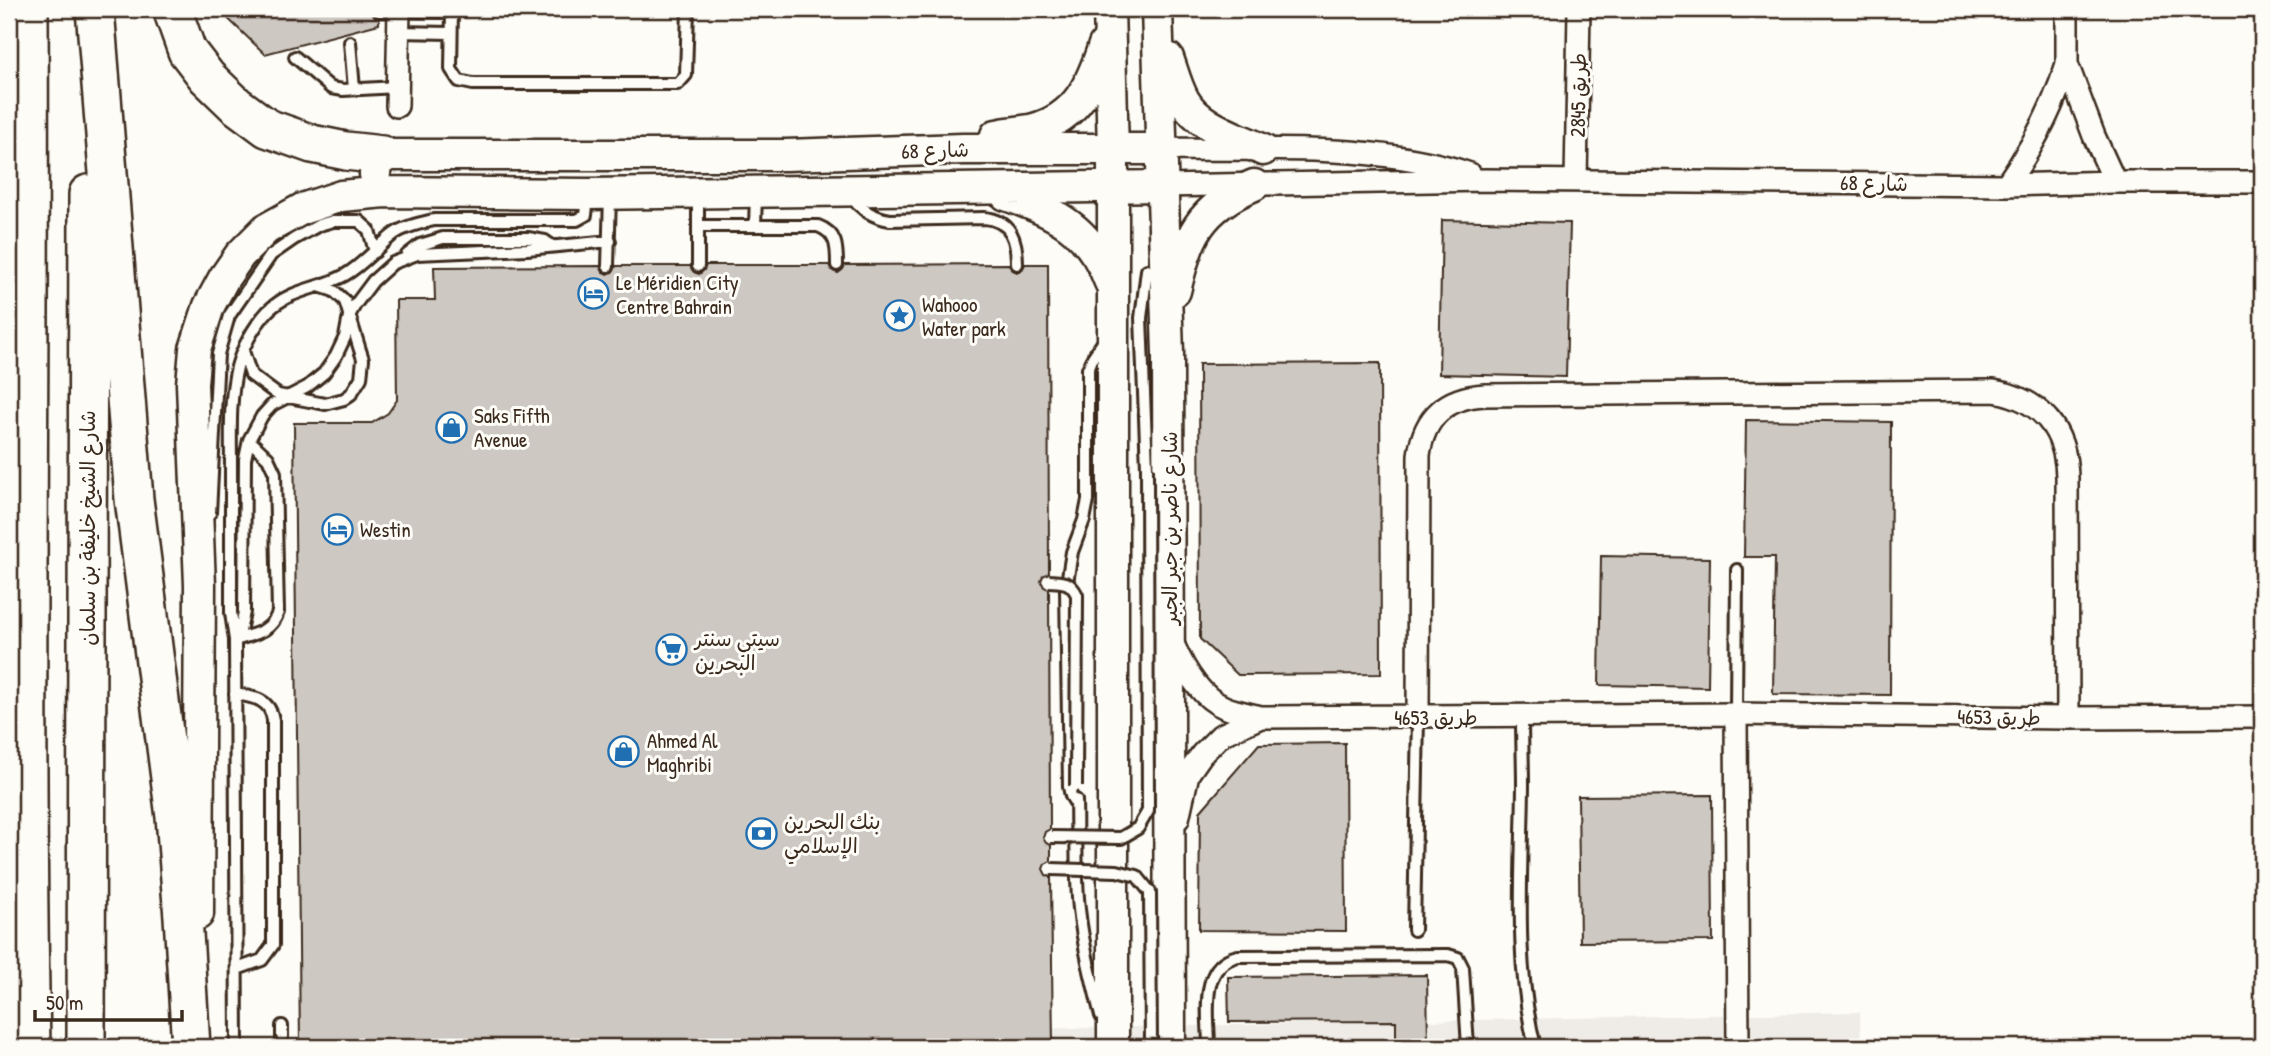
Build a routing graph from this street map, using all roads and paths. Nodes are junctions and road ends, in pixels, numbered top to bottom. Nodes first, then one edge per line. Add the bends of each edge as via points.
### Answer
1 (29, 9) edge
2 (89, 9) edge
3 (95, 9) edge
4 (172, 9) edge
5 (688, 9) edge
6 (1579, 9) edge
7 (2067, 9) edge
8 (452, 10) edge
9 (394, 16) edge
10 (1109, 19) edge
11 (1158, 20) edge
12 (451, 33) junction
13 (350, 42) dead end
14 (296, 57) dead end
15 (2067, 64) junction
16 (354, 89) junction
17 (397, 97) joint
18 (963, 149) junction
19 (1162, 149) junction
20 (1114, 150) junction
21 (1264, 150) junction
22 (382, 155) junction
23 (1485, 180) junction
24 (1576, 181) junction
25 (2262, 181) edge
26 (2115, 182) junction
27 (1254, 185) junction
28 (2006, 185) junction
29 (1139, 186) junction
30 (985, 188) junction
31 (848, 191) junction
32 (385, 192) junction
33 (698, 192) junction
34 (757, 192) junction
35 (599, 193) junction
36 (698, 226) junction
37 (755, 226) junction
38 (610, 241) junction
39 (375, 252) junction
40 (1017, 264) dead end
41 (698, 265) dead end
42 (837, 265) dead end
43 (608, 266) dead end
44 (1147, 270) junction
45 (319, 286) junction
46 (1113, 290) junction
47 (9, 291) edge
48 (349, 316) junction
49 (1112, 331) junction
50 (1167, 340) junction
51 (243, 351) junction
52 (288, 396) junction
53 (248, 440) junction
54 (1737, 570) dead end
55 (1049, 581) dead end
56 (200, 585) junction
57 (1170, 636) junction
58 (236, 640) junction
59 (28, 648) junction
60 (235, 694) junction
61 (1736, 715) junction
62 (2262, 716) edge
63 (1418, 717) junction
64 (1522, 717) junction
65 (1261, 718) junction
66 (2068, 718) junction
67 (1076, 804) junction
68 (1051, 837) dead end
69 (1170, 854) junction
70 (1051, 869) dead end
71 (27, 875) junction
72 (1414, 930) dead end
73 (237, 969) junction
74 (282, 1026) dead end
75 (1209, 1042) edge
76 (19, 1047) edge
77 (31, 1047) edge
78 (88, 1047) edge
79 (191, 1047) edge
80 (197, 1047) edge
81 (237, 1047) edge
82 (282, 1047) edge
83 (1111, 1047) edge
84 (1151, 1047) edge
85 (1170, 1047) edge
86 (1215, 1047) edge
87 (1468, 1047) edge
88 (1535, 1047) edge
89 (1738, 1047) edge

1 - 59 highway
2 - 78 highway, شارع الشيخ خليفة بن سلمان
3 - 79 highway via 134,499 174,817
4 - 22 highway via 187,51 207,77 267,128 312,144
5 - 12 lane via 686,75 672,84 465,84 451,69
6 - 24 street, طريق 2845
7 - 15 street
8 - 9 lane
8 - 12 lane
9 - 12 lane
9 - 17 street
10 - 18 main road via 1091,83 1066,112 1039,127 992,136
10 - 20 main road
11 - 19 main road, شارع ناصر بن جبر الجبر
11 - 21 main road via 1190,110 1212,126
13 - 16 lane
14 - 16 lane via 326,86
15 - 26 street
15 - 28 street via 2042,127
16 - 17 lane
18 - 20 main road, شارع 68
18 - 22 main road, شارع 68 via 772,155
19 - 20 main road, شارع 68
19 - 21 street, شارع 68
19 - 29 main road, شارع ناصر بن جبر الجبر
20 - 29 main road via 1132,165
21 - 23 street, شارع 68 via 1420,160
22 - 32 main road via 374,174
23 - 24 street, شارع 68
23 - 27 street, شارع 68
24 - 28 street, شارع 68
25 - 26 street, شارع 68
26 - 28 street, شارع 68
27 - 29 street, شارع 68
27 - 50 main road via 1224,200 1200,223 1189,242
29 - 30 main road, شارع 68
29 - 44 main road
29 - 46 main road, شارع ناصر بن جبر الجبر
29 - 50 main road, شارع ناصر بن جبر الجبر
30 - 31 main road, شارع 68
30 - 46 main road via 1037,205 1077,230 1093,248
31 - 34 main road, شارع 68
31 - 40 lane via 877,218 999,221 1015,239
32 - 35 main road, شارع 68
32 - 56 main road, شارع 68 via 341,196 302,209 266,229 232,266 209,306 195,349 192,384
33 - 34 main road, شارع 68
33 - 35 main road, شارع 68
33 - 36 lane
34 - 37 lane
35 - 38 lane
35 - 39 lane via 582,219 434,220 396,233
36 - 37 lane
36 - 41 lane
37 - 42 lane via 825,229 835,240
38 - 43 lane
38 - 48 lane via 405,257 382,271
39 - 45 lane via 343,276
39 - 56 lane via 369,230 359,221 333,220 319,225 271,255 229,316 218,354 212,498
44 - 50 main road via 1154,313
44 - 68 lane, bridge via 1141,318 1147,468 1148,811 1138,828 1121,838
45 - 48 lane via 334,290 345,301
45 - 51 lane via 288,295 268,312
46 - 49 main road, شارع ناصر بن جبر الجبر
47 - 59 highway
48 - 52 lane via 345,337 324,373
48 - 52 lane via 363,359 357,387 344,399 326,404
49 - 67 lane via 1088,369 1088,500 1066,589 1069,786
49 - 83 main road, شارع ناصر بن جبر الجبر
50 - 57 main road, شارع ناصر بن جبر الجبر
51 - 52 lane via 251,375 278,395
51 - 58 lane via 231,428 231,613
52 - 53 lane via 262,416
53 - 58 lane via 244,612
53 - 58 lane via 268,458 275,473 278,612 267,629
54 - 61 lane
55 - 67 lane, bridge via 1064,582 1077,595
56 - 80 main road, شارع 68
57 - 65 street, طريق 4653 via 1196,685 1222,706
57 - 69 main road, شارع ناصر بن جبر الجبر
58 - 60 lane
59 - 71 highway
60 - 73 lane
60 - 73 lane via 261,700 270,708 273,720 273,945 262,960
61 - 64 street, طريق 4653
61 - 66 street, طريق 4653
61 - 89 street
62 - 66 street, طريق 4653
63 - 64 street, طريق 4653
63 - 65 street, طريق 4653
63 - 66 street via 1419,456 1424,431 1449,403 1485,395 1994,391 2033,405 2052,425 2064,450
63 - 72 lane
64 - 88 lane via 1520,930 1527,1013
65 - 69 street, طريق 4653 via 1221,735 1188,774
67 - 83 lane via 1079,909 1093,985
69 - 85 main road, شارع ناصر بن جبر الجبر
70 - 84 lane, bridge via 1117,871 1137,876 1150,892
71 - 76 highway
71 - 77 highway
73 - 81 lane
74 - 82 lane
75 - 86 lane
75 - 87 lane via 1210,983 1217,968 1230,958 1448,955 1458,958 1463,968

